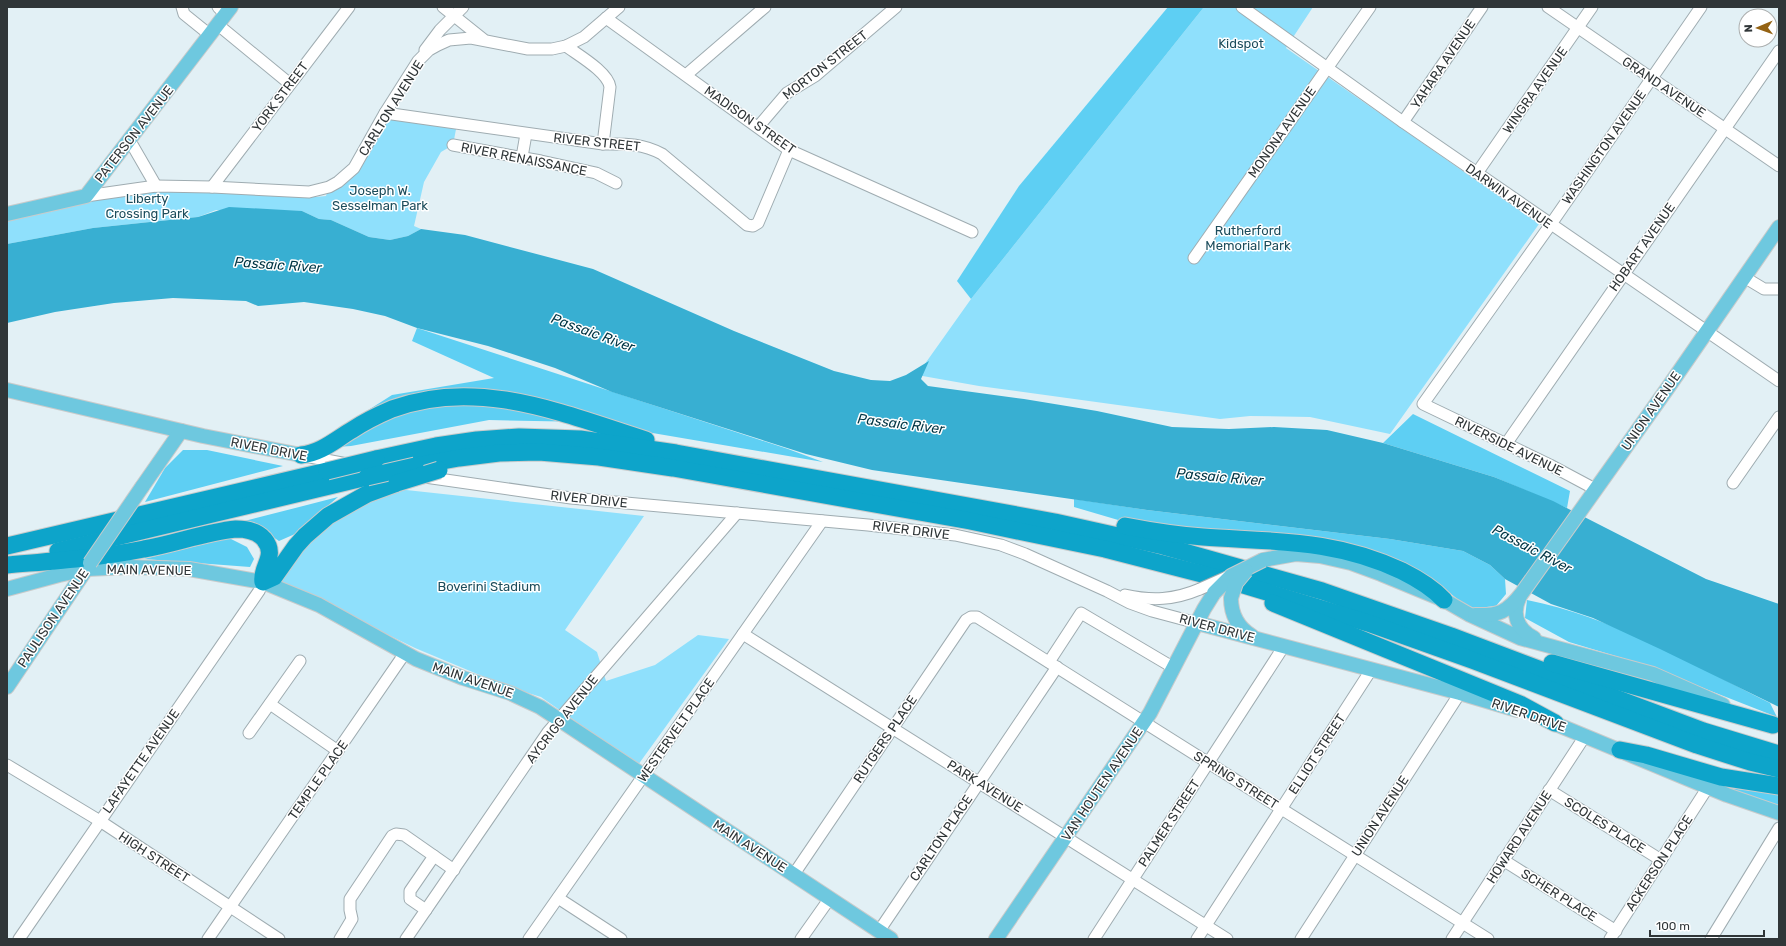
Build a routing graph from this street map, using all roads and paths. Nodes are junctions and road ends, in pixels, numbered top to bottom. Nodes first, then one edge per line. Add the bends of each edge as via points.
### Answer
1 (182, 7) edge
2 (349, 7) edge
3 (443, 7) edge
4 (463, 7) edge
5 (618, 7) edge
6 (765, 7) edge
7 (896, 7) edge
8 (1242, 7) edge
9 (1370, 7) edge
10 (1482, 7) edge
11 (1548, 7) edge
12 (1592, 7) edge
13 (1701, 7) edge
14 (454, 16) junction
15 (220, 18) edge
16 (606, 18) junction
17 (1578, 28) junction
18 (484, 40) junction
19 (566, 46) junction
20 (1779, 51) edge
21 (418, 61) junction
22 (1328, 67) junction
23 (686, 75) junction
24 (1652, 79) junction
25 (290, 84) junction
26 (385, 113) junction
27 (1404, 122) junction
28 (758, 127) junction
29 (1724, 128) junction
30 (526, 134) junction
31 (130, 141) junction
32 (603, 144) junction
33 (453, 145) dead end
34 (789, 150) junction
35 (522, 157) junction
36 (1779, 166) edge
37 (1477, 173) junction
38 (616, 183) dead end
39 (156, 186) junction
40 (212, 187) junction
41 (86, 196) junction
42 (7, 214) edge
43 (1551, 224) junction
44 (1779, 226) edge
45 (972, 232) dead end
46 (1194, 258) dead end
47 (1623, 274) junction
48 (1744, 277) junction
49 (1779, 289) edge
50 (1706, 332) junction
51 (1779, 381) edge
52 (10, 391) edge
53 (1423, 404) joint
54 (1779, 417) edge
55 (181, 431) junction
56 (1506, 444) junction
57 (520, 452) junction
58 (301, 455) junction
59 (703, 458) junction
60 (1733, 483) dead end
61 (1595, 490) junction
62 (919, 496) junction
63 (737, 513) junction
64 (822, 521) junction
65 (7, 546) edge
66 (1263, 560) junction
67 (7, 564) edge
68 (89, 566) junction
69 (1185, 569) junction
70 (1238, 572) junction
71 (263, 582) junction
72 (7, 589) edge
73 (1107, 591) junction
74 (1522, 594) junction
75 (1444, 600) junction
76 (1470, 615) junction
77 (983, 621) joint
78 (1197, 622) junction
79 (743, 634) junction
80 (1451, 636) junction
81 (1259, 639) junction
82 (1284, 646) junction
83 (1566, 652) junction
84 (405, 654) junction
85 (300, 661) dead end
86 (1053, 665) junction
87 (1174, 668) junction
88 (1371, 670) junction
89 (7, 687) edge
90 (1460, 693) junction
91 (270, 704) junction
92 (558, 719) junction
93 (1144, 722) junction
94 (1555, 723) junction
95 (1776, 726) edge
96 (892, 728) junction
97 (249, 733) dead end
98 (1586, 736) junction
99 (1620, 750) junction
100 (338, 751) junction
101 (1779, 754) edge
102 (1208, 762) junction
103 (7, 765) edge
104 (1779, 770) edge
105 (644, 776) junction
106 (979, 782) junction
107 (1779, 786) edge
108 (1708, 787) junction
109 (1549, 790) junction
110 (1281, 808) junction
111 (1779, 813) edge
112 (100, 821) junction
113 (1779, 828) edge
114 (1066, 837) junction
115 (1355, 855) junction
116 (434, 856) junction
117 (1503, 860) junction
118 (1661, 860) junction
119 (454, 870) junction
120 (794, 874) junction
121 (1132, 879) junction
122 (558, 898) junction
123 (830, 898) junction
124 (230, 907) junction
125 (426, 910) junction
126 (1463, 923) junction
127 (1206, 926) junction
128 (879, 931) junction
129 (1613, 935) edge
130 (805, 937) edge
131 (19, 939) edge
132 (208, 939) edge
133 (279, 939) edge
134 (340, 939) edge
135 (406, 939) edge
136 (529, 939) edge
137 (621, 939) edge
138 (891, 939) edge
139 (996, 939) edge
140 (1094, 939) edge
141 (1197, 939) edge
142 (1227, 939) edge
143 (1301, 939) edge
144 (1452, 939) edge
145 (1488, 939) edge
146 (1711, 939) edge

1 - 15 street via 184,14
2 - 25 street, YORK STREET
3 - 14 street
4 - 14 street
5 - 16 street, CARLTON AVENUE
6 - 23 street
7 - 28 street, MORTON STREET via 815,76 787,93
8 - 22 street, DARWIN AVENUE
9 - 22 street, MONONA AVENUE
10 - 27 street, YAHARA AVENUE
11 - 17 street, GRAND AVENUE
12 - 17 street, WINGRA AVENUE
13 - 24 street, WASHINGTON AVENUE
14 - 18 street
14 - 21 street via 440,30
15 - 25 street
15 - 31 main road, PATERSON AVENUE
16 - 19 street, CARLTON AVENUE via 584,36
16 - 23 street, MADISON STREET
17 - 24 street, GRAND AVENUE
17 - 37 street, WINGRA AVENUE
18 - 19 street, CARLTON AVENUE via 540,50
18 - 21 street, CARLTON AVENUE via 449,40 429,50
19 - 32 street via 609,81
20 - 29 street, HOBART AVENUE
21 - 26 street, CARLTON AVENUE
22 - 27 street, DARWIN AVENUE
22 - 46 street, MONONA AVENUE
23 - 28 street, MADISON STREET
24 - 29 street, GRAND AVENUE
24 - 43 street, WASHINGTON AVENUE
25 - 40 street, YORK STREET
26 - 30 street, RIVER STREET
26 - 40 street, CARLTON AVENUE via 354,168 329,187 309,192
27 - 37 street, DARWIN AVENUE
28 - 34 street, MADISON STREET
29 - 36 street, GRAND AVENUE
29 - 47 street, HOBART AVENUE
30 - 32 street, RIVER STREET
30 - 35 street
31 - 39 street
31 - 41 main road, PATERSON AVENUE
32 - 34 street, RIVER STREET via 635,144 662,154 747,225 753,226 758,224
33 - 35 street, RIVER RENAISSANCE
34 - 45 street, MADISON STREET
35 - 38 street, RIVER RENAISSANCE via 596,173
37 - 43 street, DARWIN AVENUE
39 - 40 street, CARLTON AVENUE
39 - 41 street, CARLTON AVENUE
41 - 42 main road, PATERSON AVENUE
43 - 47 street, DARWIN AVENUE
43 - 53 street, WASHINGTON AVENUE
44 - 48 main road, UNION AVENUE
47 - 50 street, DARWIN AVENUE
47 - 56 street, HOBART AVENUE
48 - 49 street via 1764,289
48 - 50 main road, UNION AVENUE
50 - 51 street, DARWIN AVENUE
50 - 61 main road, UNION AVENUE
52 - 55 main road, RIVER DRIVE
53 - 56 street, RIVERSIDE AVENUE
54 - 60 street
55 - 58 main road, RIVER DRIVE
55 - 68 main road, PAULISON AVENUE, bridge
56 - 61 street, RIVERSIDE AVENUE
57 - 67 highway, bridge via 479,455 415,466
57 - 69 highway via 579,454 680,469 998,526
57 - 71 highway, bridge via 439,470 353,500 328,516 305,536 274,577
58 - 59 highway via 322,449 363,423 392,409 424,400 463,396 532,404
58 - 63 street, RIVER DRIVE via 565,498
59 - 62 highway
59 - 65 highway, bridge via 601,442 540,437 477,440 376,459
61 - 74 main road, UNION AVENUE
62 - 75 highway via 1026,508 1202,537 1324,546 1396,568 1427,584
62 - 80 highway via 1055,522 1176,550 1322,591
63 - 64 street, RIVER DRIVE
63 - 92 street, AYCRIGG AVENUE
64 - 73 street, RIVER DRIVE via 928,531 976,539 1025,554
64 - 79 street, WESTERVELT PLACE
66 - 70 main road, VAN HOUTEN AVENUE, bridge
66 - 75 main road via 1296,554 1335,559 1374,571
66 - 81 main road, bridge via 1240,577 1231,598 1232,612 1239,625
67 - 71 highway via 141,550 244,529 258,534 267,544 269,558
68 - 71 main road, MAIN AVENUE via 189,569
68 - 72 main road, MAIN AVENUE
68 - 89 main road, PAULISON AVENUE
69 - 94 highway via 1520,704
69 - 104 highway via 1368,623 1698,745
70 - 73 street, bridge via 1182,596 1163,600 1144,599
70 - 78 main road, VAN HOUTEN AVENUE, bridge via 1214,594
71 - 84 main road, MAIN AVENUE via 319,605
71 - 112 street, LAFAYETTE AVENUE
73 - 78 street, RIVER DRIVE via 1141,607
74 - 76 main road via 1500,613
74 - 83 main road via 1515,614 1520,627 1530,636
75 - 76 main road
76 - 83 main road via 1520,638
77 - 86 street, SPRING STREET
77 - 96 street, RUTGERS PLACE via 977,617 966,620
78 - 81 main road, RIVER DRIVE
78 - 87 main road, VAN HOUTEN AVENUE
79 - 96 street, PARK AVENUE
79 - 105 street, WESTERVELT PLACE
80 - 95 highway
80 - 101 highway via 1702,731
81 - 82 main road, RIVER DRIVE
82 - 88 main road, RIVER DRIVE
82 - 102 street, PALMER STREET
83 - 95 main road via 1653,674
84 - 92 main road, MAIN AVENUE via 463,678 524,698
84 - 100 street, TEMPLE PLACE
85 - 91 street
86 - 87 street, CARLTON PLACE via 1081,613
86 - 93 street, SPRING STREET
86 - 106 street, CARLTON PLACE
87 - 93 main road, VAN HOUTEN AVENUE
88 - 90 main road, RIVER DRIVE
88 - 110 street, ELLIOT STREET
90 - 94 main road, RIVER DRIVE
90 - 115 street, UNION AVENUE
91 - 97 street
91 - 100 street
92 - 105 main road, MAIN AVENUE
92 - 119 street, AYCRIGG AVENUE
93 - 102 street, SPRING STREET
93 - 114 main road, VAN HOUTEN AVENUE
94 - 98 main road, RIVER DRIVE
96 - 106 street, PARK AVENUE
96 - 120 street, RUTGERS PLACE
98 - 99 main road, RIVER DRIVE
98 - 109 street, HOWARD AVENUE
99 - 107 highway via 1721,777
99 - 108 main road, RIVER DRIVE
100 - 124 street, TEMPLE PLACE
102 - 110 street, SPRING STREET
102 - 121 street, PALMER STREET
103 - 112 street, HIGH STREET
105 - 120 main road, MAIN AVENUE
105 - 122 street, WESTERVELT PLACE
106 - 114 street, PARK AVENUE
106 - 128 street, CARLTON PLACE
108 - 111 main road, RIVER DRIVE
108 - 118 street, ACKERSON PLACE
109 - 117 street, HOWARD AVENUE
109 - 118 street, SCOLES PLACE
110 - 115 street, SPRING STREET
110 - 127 street, ELLIOT STREET
112 - 124 street, HIGH STREET
112 - 131 street, LAFAYETTE AVENUE
113 - 146 street
114 - 121 street, PARK AVENUE
114 - 139 main road, VAN HOUTEN AVENUE
115 - 126 street, SPRING STREET
115 - 143 street, UNION AVENUE
116 - 119 street
116 - 125 street via 410,891 410,899
116 - 134 street via 404,835 396,834 390,838 350,899 352,919
117 - 126 street, HOWARD AVENUE
117 - 129 street, SCHER PLACE
118 - 129 street, ACKERSON PLACE
119 - 125 street, AYCRIGG AVENUE
120 - 123 main road, MAIN AVENUE
121 - 127 street, PARK AVENUE
121 - 140 street, PALMER STREET
122 - 136 street, WESTERVELT PLACE
122 - 137 street
123 - 128 main road, MAIN AVENUE
123 - 130 street
124 - 132 street, TEMPLE PLACE
124 - 133 street, HIGH STREET
125 - 135 street, AYCRIGG AVENUE
126 - 144 street, HOWARD AVENUE
126 - 145 street, SPRING STREET
127 - 141 street, ELLIOT STREET
127 - 142 street, PARK AVENUE
128 - 138 main road, MAIN AVENUE

